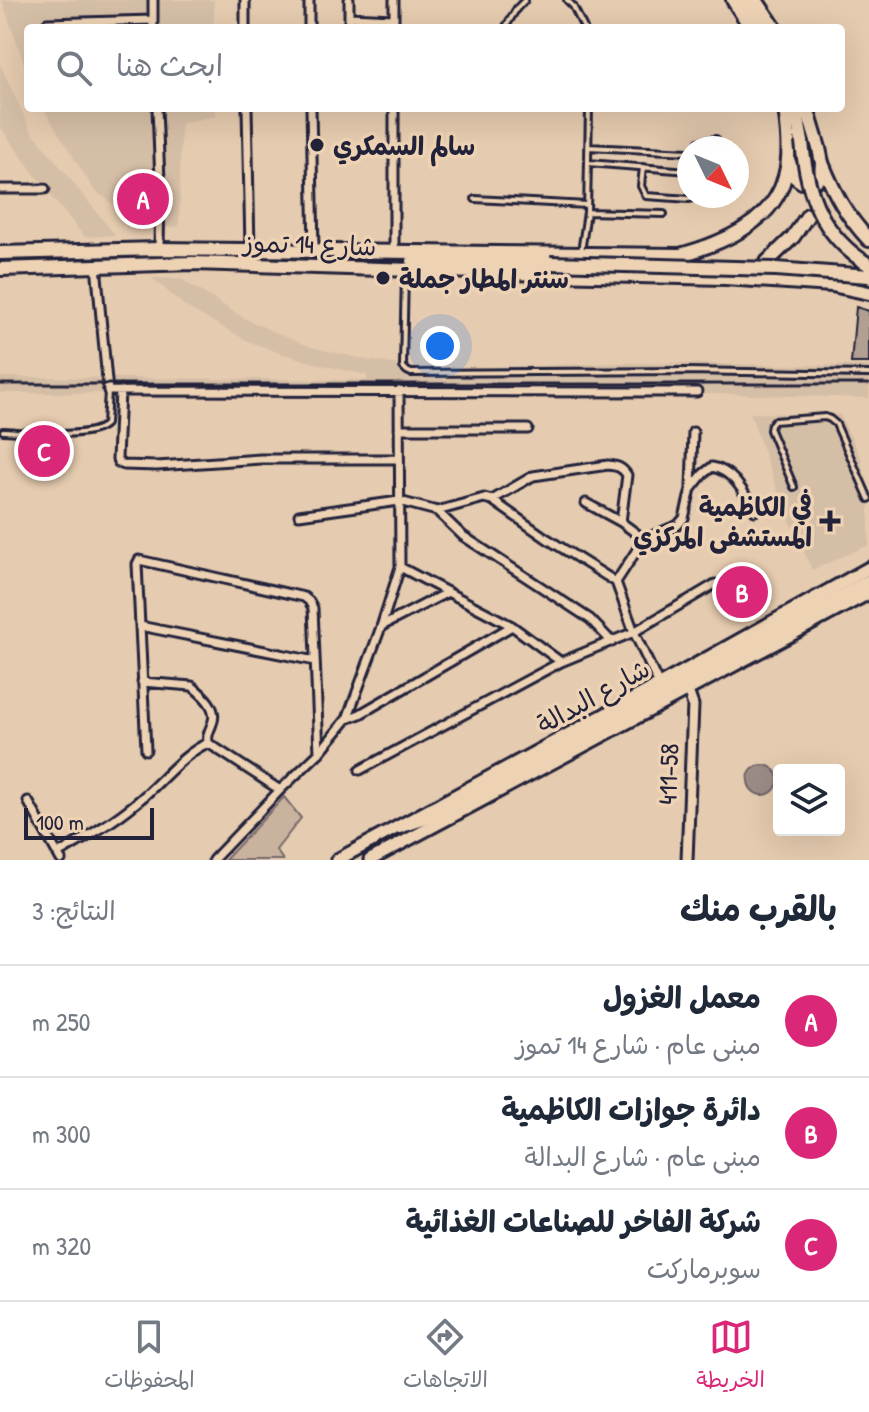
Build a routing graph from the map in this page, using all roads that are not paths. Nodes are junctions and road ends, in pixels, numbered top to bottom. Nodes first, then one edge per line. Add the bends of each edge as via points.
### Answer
1 (153, 0) edge
2 (245, 0) edge
3 (309, 0) edge
4 (349, 0) edge
5 (394, 0) edge
6 (525, 0) edge
7 (567, 0) edge
8 (733, 0) edge
9 (744, 0) edge
10 (756, 0) edge
11 (349, 17) junction
12 (47, 23) dead end
13 (153, 24) edge
14 (245, 24) edge
15 (309, 24) edge
16 (349, 24) edge
17 (394, 24) edge
18 (507, 24) edge
19 (582, 24) edge
20 (748, 24) edge
21 (760, 24) edge
22 (772, 24) edge
23 (157, 112) edge
24 (247, 112) edge
25 (311, 112) edge
26 (394, 112) edge
27 (589, 112) edge
28 (785, 112) edge
29 (797, 112) edge
30 (807, 112) edge
31 (588, 147) junction
32 (677, 151) edge
33 (788, 155) junction
34 (588, 163) junction
35 (643, 167) junction
36 (677, 170) edge
37 (815, 179) junction
38 (0, 189) edge
39 (45, 189) dead end
40 (677, 198) edge
41 (475, 199) dead end
42 (587, 205) junction
43 (587, 212) junction
44 (664, 214) dead end
45 (808, 215) dead end
46 (869, 240) edge
47 (159, 249) junction
48 (250, 249) junction
49 (314, 250) junction
50 (332, 250) junction
51 (394, 251) junction
52 (0, 253) edge
53 (581, 254) junction
54 (619, 255) junction
55 (767, 262) dead end
56 (96, 265) junction
57 (869, 265) edge
58 (0, 269) edge
59 (405, 269) junction
60 (619, 275) junction
61 (744, 275) dead end
62 (869, 276) edge
63 (725, 278) junction
64 (869, 293) edge
65 (869, 374) edge
66 (108, 391) junction
67 (120, 391) junction
68 (399, 391) junction
69 (697, 392) dead end
70 (399, 429) junction
71 (528, 429) dead end
72 (3, 431) dead end
73 (693, 432) dead end
74 (399, 459) junction
75 (794, 487) dead end
76 (691, 489) junction
77 (869, 499) edge
78 (492, 500) junction
79 (399, 501) junction
80 (586, 503) dead end
81 (437, 511) junction
82 (755, 511) dead end
83 (299, 515) dead end
84 (621, 522) junction
85 (644, 539) junction
86 (400, 567) junction
87 (869, 568) edge
88 (869, 581) edge
89 (616, 582) junction
90 (715, 584) dead end
91 (448, 592) junction
92 (869, 593) edge
93 (140, 626) junction
94 (512, 626) junction
95 (381, 627) junction
96 (634, 632) junction
97 (612, 642) junction
98 (315, 661) junction
99 (561, 662) junction
100 (142, 682) junction
101 (657, 691) junction
102 (688, 691) junction
103 (347, 719) junction
104 (208, 743) junction
105 (146, 750) dead end
106 (319, 753) junction
107 (360, 770) dead end
108 (280, 790) junction
109 (28, 801) dead end
110 (399, 827) joint
111 (60, 857) edge
112 (213, 860) edge
113 (337, 860) edge
114 (370, 860) edge
115 (687, 860) edge

1 - 13 street
2 - 14 street
3 - 15 street
4 - 11 street
5 - 17 street
6 - 18 lane
7 - 19 lane
8 - 20 main road
9 - 21 main road
10 - 22 main road
11 - 16 street
11 - 17 street
12 - 13 street
23 - 47 street
24 - 48 street
25 - 49 street
26 - 51 street
27 - 31 lane
28 - 33 main road
29 - 57 main road, bridge via 816,208 832,233
30 - 37 main road
31 - 32 lane
31 - 34 lane
33 - 37 main road via 792,173
33 - 54 main road, شارع 14 تموز via 778,195 765,211 721,241 666,256
34 - 35 lane
34 - 42 lane
35 - 36 lane
35 - 40 lane via 646,196
37 - 46 main road via 834,193
38 - 39 street
41 - 42 lane
42 - 43 lane
43 - 44 lane
43 - 53 lane
45 - 55 main road
47 - 48 main road, شارع 14 تموز
47 - 52 main road, شارع 14 تموز
48 - 49 main road, شارع 14 تموز
49 - 50 main road, شارع 14 تموز
50 - 51 main road, شارع 14 تموز
50 - 62 main road, bridge via 380,262 776,269
51 - 53 main road, شارع 14 تموز
53 - 54 main road, شارع 14 تموز
54 - 60 main road via 614,266
56 - 58 main road, شارع 14 تموز
56 - 59 main road, شارع 14 تموز
56 - 66 street
59 - 60 main road, شارع 14 تموز
59 - 65 lane via 403,367 411,373
60 - 63 main road, شارع 14 تموز
61 - 63 main road
63 - 64 main road via 832,285
66 - 67 street
66 - 72 lane via 106,424 96,432
67 - 68 street
67 - 74 street via 117,459 124,465
68 - 69 street
68 - 70 street
70 - 71 street
70 - 74 street
73 - 76 street
74 - 79 street
75 - 77 lane via 771,425 825,417 836,424
76 - 82 street via 712,467 722,469 735,479
76 - 85 street via 678,525
78 - 81 street
78 - 84 street via 533,476 616,466 627,475
78 - 89 street
79 - 81 street
79 - 83 street
79 - 86 street
80 - 84 street
81 - 97 street via 463,536 590,619
84 - 85 street
85 - 89 street
86 - 91 street
86 - 95 street
87 - 101 main road, شارع البدالة
88 - 101 main road
89 - 96 street
90 - 96 street
91 - 94 street
91 - 95 street
92 - 102 main road, شارع البدالة
93 - 98 street
93 - 98 street via 139,560 304,597 313,608
93 - 100 street
94 - 99 street
94 - 103 street
95 - 103 street
96 - 97 street
96 - 101 street
97 - 99 street
98 - 106 street
99 - 107 street
100 - 104 street via 196,688 214,712
100 - 105 street
101 - 110 main road via 434,815
102 - 114 main road, شارع البدالة
102 - 115 street, 411-58 via 693,705
103 - 106 street
104 - 108 street
104 - 111 street via 138,802
106 - 108 street
108 - 112 street
109 - 111 street
110 - 113 main road

